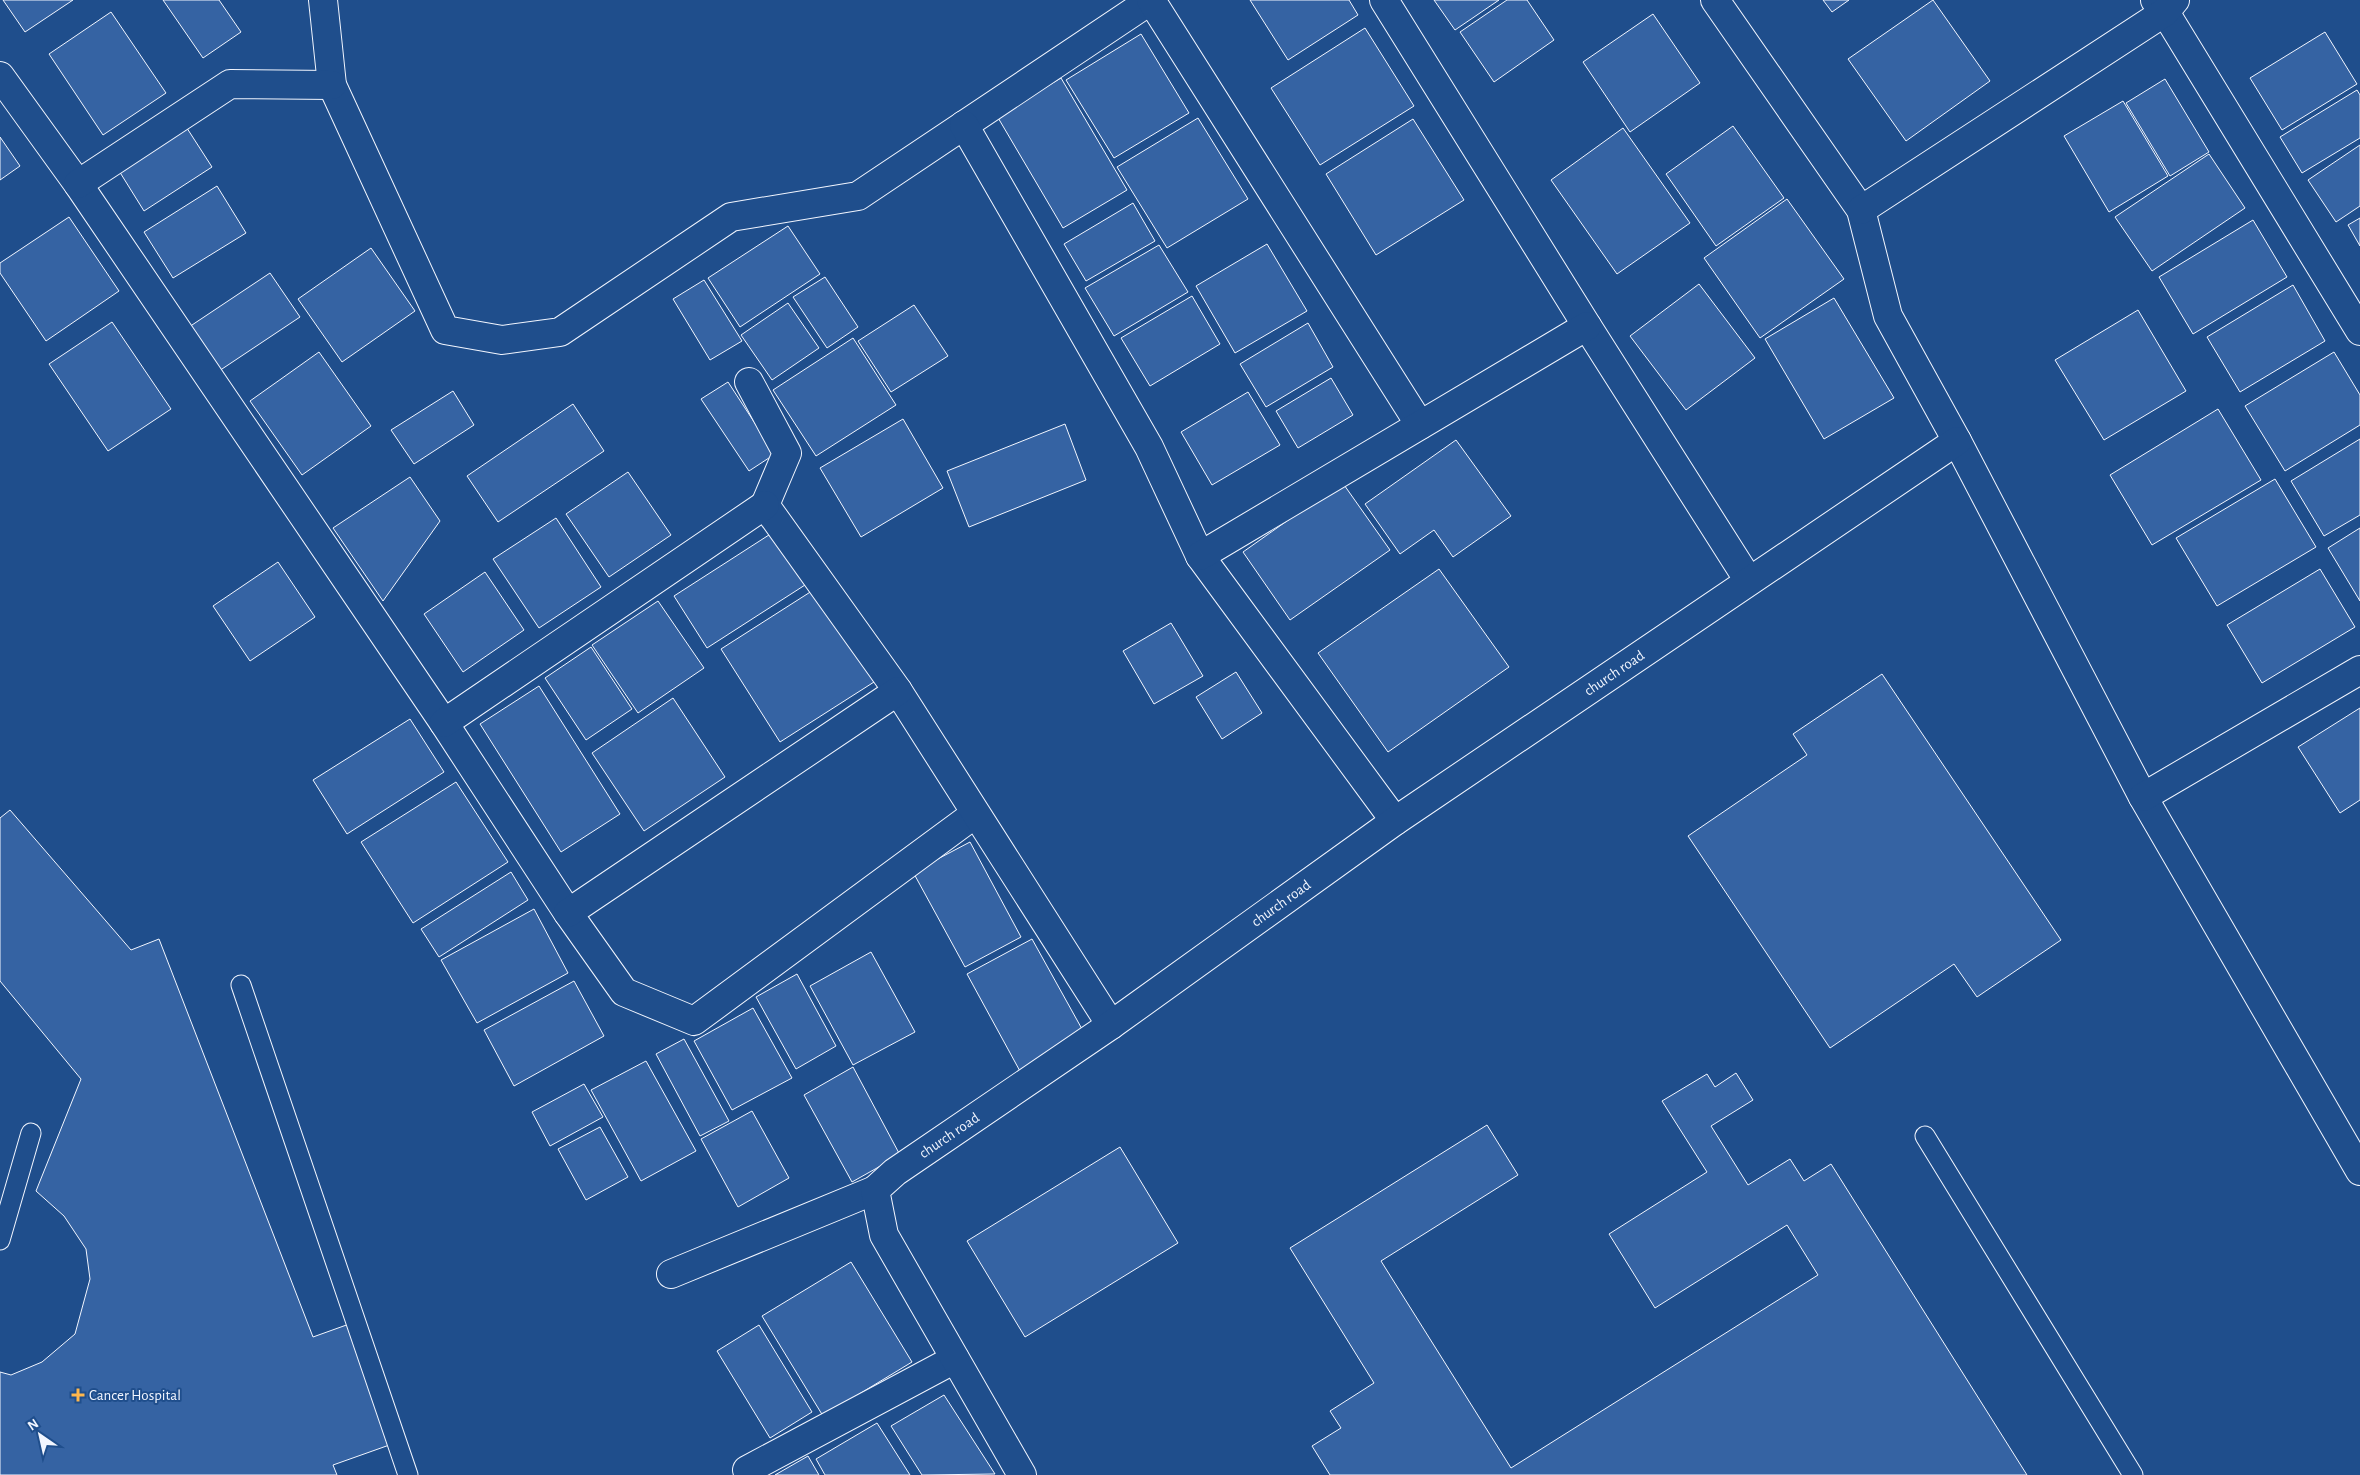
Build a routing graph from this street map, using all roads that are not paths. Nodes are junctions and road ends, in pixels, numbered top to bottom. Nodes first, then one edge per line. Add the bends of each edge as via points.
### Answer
1 (323, 0) edge
2 (1151, 0) edge
3 (1384, 0) edge
4 (1715, 0) edge
5 (2165, 4) edge
6 (0, 76) edge
7 (332, 85) junction
8 (964, 125) junction
9 (78, 184) junction
10 (1861, 210) junction
11 (1587, 326) junction
12 (2360, 331) edge
13 (749, 382) dead end
14 (1420, 425) junction
15 (1957, 442) junction
16 (765, 505) junction
17 (1200, 556) junction
18 (1749, 581) junction
19 (2360, 670) edge
20 (898, 691) junction
21 (444, 723) junction
22 (2143, 797) junction
23 (975, 814) junction
24 (1395, 821) junction
25 (568, 913) junction
26 (240, 985) dead end
27 (1111, 1025) junction
28 (31, 1133) dead end
29 (1924, 1136) dead end
30 (2360, 1171) edge
31 (875, 1190) junction
32 (0, 1240) edge
33 (671, 1274) dead end
34 (955, 1359) junction
35 (746, 1470) dead end
36 (408, 1475) edge
37 (1022, 1475) edge
38 (2133, 1475) edge

1 - 7 street
2 - 8 street
2 - 14 street
3 - 11 street
4 - 10 street
5 - 10 street
5 - 12 street
6 - 9 street
7 - 8 street via 446,330 502,340 560,332 731,217 858,196
7 - 9 street via 230,84
8 - 17 street via 1150,447
9 - 21 street
10 - 15 street via 1888,316
11 - 14 street
11 - 18 street
13 - 16 street via 787,454
14 - 17 street
15 - 18 street, church road
15 - 22 street
16 - 20 street
16 - 21 street
17 - 24 street
18 - 24 street, church road
19 - 22 street
20 - 23 street
20 - 25 street
21 - 25 street
22 - 30 street
23 - 25 street via 694,1021 624,992
23 - 27 street
24 - 27 street, church road
26 - 36 lane
27 - 31 street, church road via 895,1172
28 - 32 lane
29 - 38 lane
31 - 33 street, church road
31 - 34 street via 884,1235
34 - 35 street
34 - 37 street

